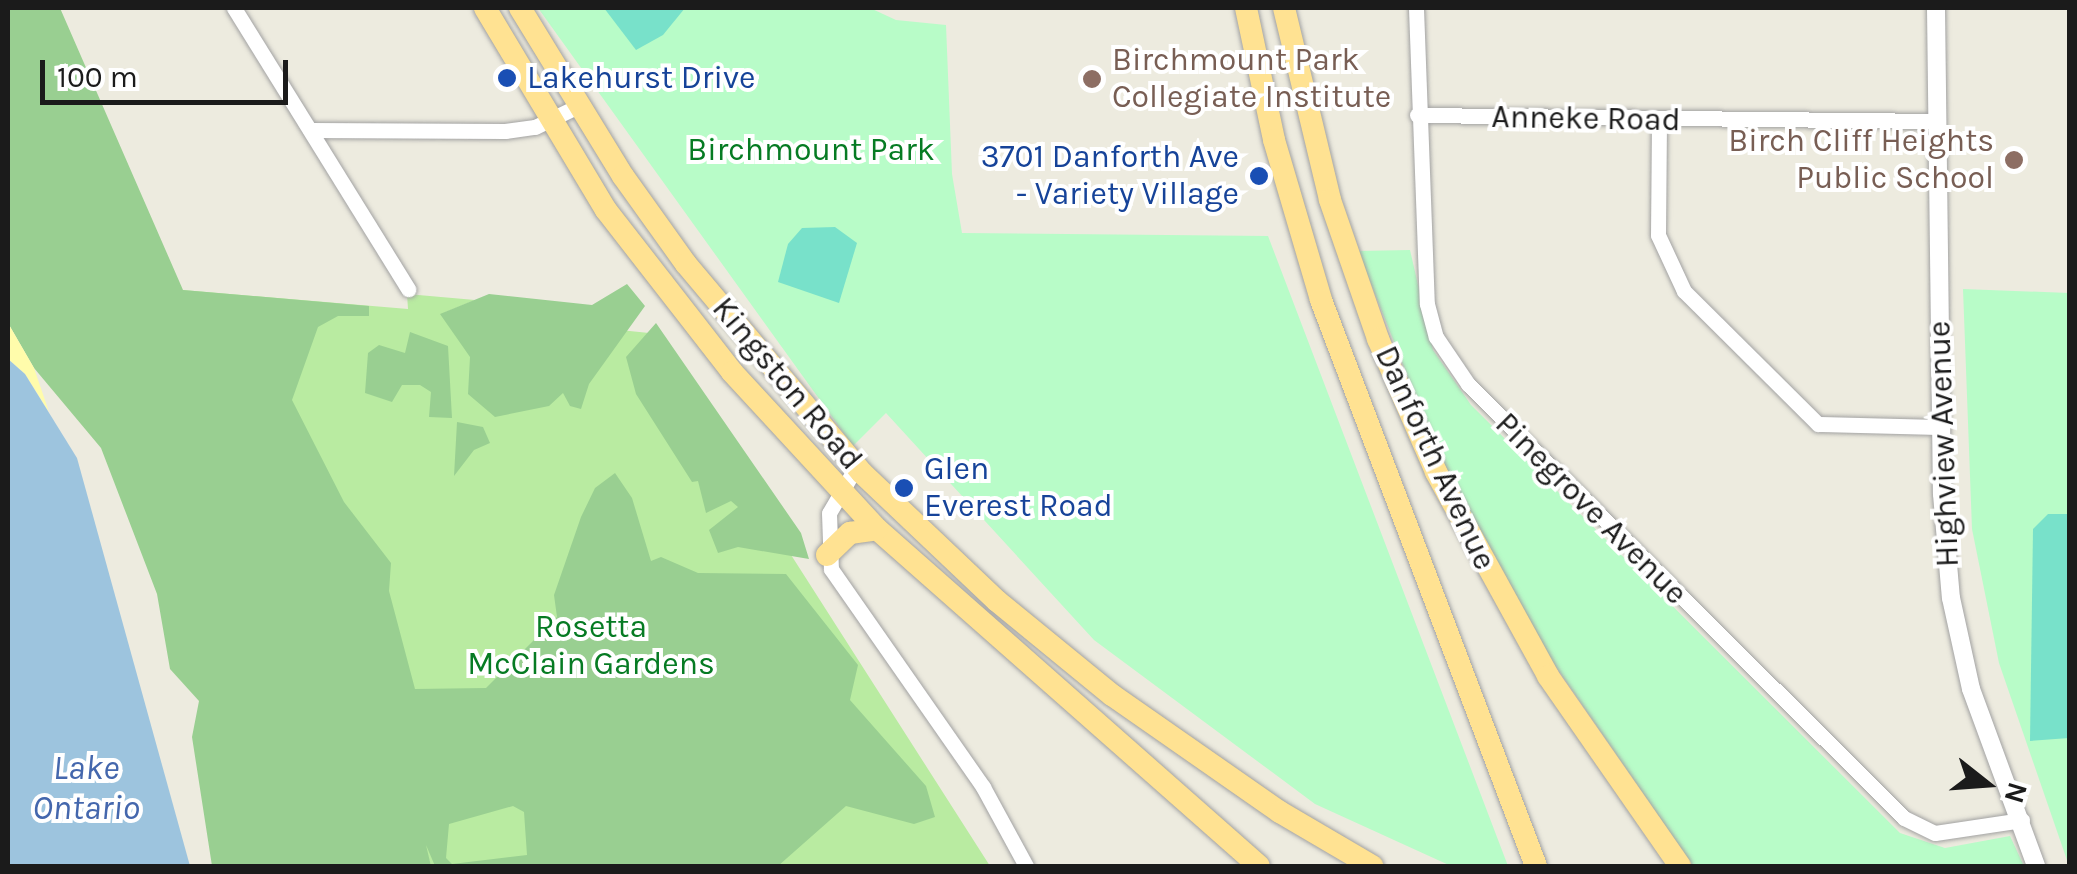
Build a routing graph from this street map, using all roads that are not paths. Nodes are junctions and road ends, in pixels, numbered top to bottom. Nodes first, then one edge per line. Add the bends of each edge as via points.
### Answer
1 (234, 8) edge
2 (485, 8) edge
3 (520, 8) edge
4 (1246, 8) edge
5 (1284, 8) edge
6 (1416, 8) edge
7 (1936, 8) edge
8 (578, 106) junction
9 (1417, 115) junction
10 (1659, 121) junction
11 (1936, 121) junction
12 (548, 122) junction
13 (310, 130) junction
14 (408, 289) dead end
15 (1941, 427) junction
16 (856, 467) junction
17 (840, 490) junction
18 (878, 529) junction
19 (827, 555) junction
20 (2022, 820) junction
21 (1026, 866) edge
22 (1260, 866) edge
23 (1372, 866) edge
24 (1536, 866) edge
25 (1680, 866) edge
26 (2036, 866) edge

1 - 13 street
2 - 12 main road, Kingston Road
3 - 8 main road, Kingston Road
4 - 24 main road, Danforth Avenue via 1274,140 1320,300
5 - 25 main road, Danforth Avenue via 1330,200 1378,339 1436,472 1548,676
6 - 9 street, Pinegrove Avenue
7 - 11 street, Highview Avenue
8 - 12 street
8 - 16 main road, Kingston Road via 686,264
9 - 10 street, Anneke Road
9 - 20 street, Pinegrove Avenue via 1427,304 1436,337 1468,384 1904,818 1936,833
10 - 11 street, Anneke Road
10 - 15 street via 1658,235 1684,291 1818,424
11 - 15 street, Highview Avenue
12 - 13 street via 506,131
12 - 17 main road, Kingston Road via 674,303
13 - 14 street
15 - 20 street, Highview Avenue via 1945,539 1961,652
16 - 17 street
16 - 23 main road, Kingston Road via 996,601 1112,695 1280,812
17 - 18 main road, Kingston Road
17 - 19 street via 826,528
18 - 19 main road via 850,533
18 - 22 main road, Kingston Road
19 - 21 street via 838,581 982,787
20 - 26 street, Highview Avenue

